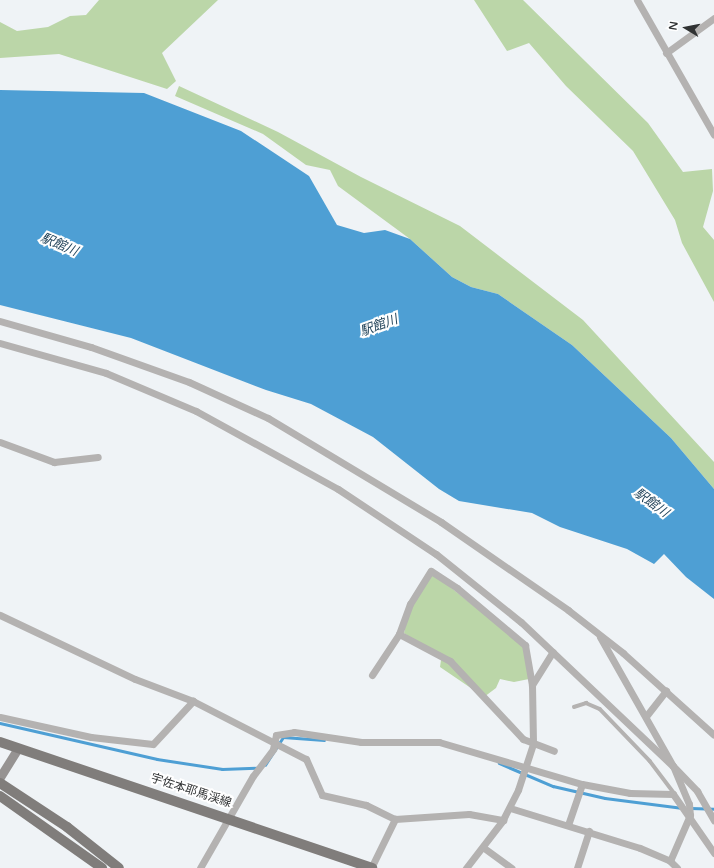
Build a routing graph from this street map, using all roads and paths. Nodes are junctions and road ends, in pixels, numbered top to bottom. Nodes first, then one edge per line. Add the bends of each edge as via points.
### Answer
1 (636, 0) edge
2 (714, 18) edge
3 (666, 53) junction
4 (714, 135) edge
5 (0, 321) edge
6 (0, 344) edge
7 (0, 442) edge
8 (98, 457) dead end
9 (0, 615) edge
10 (598, 633) junction
11 (399, 634) junction
12 (553, 652) junction
13 (372, 675) dead end
14 (532, 685) junction
15 (666, 691) junction
16 (193, 702) junction
17 (574, 707) dead end
18 (647, 715) junction
19 (0, 717) edge
20 (714, 736) edge
21 (0, 742) edge
22 (275, 744) junction
23 (533, 744) junction
24 (18, 748) junction
25 (554, 751) dead end
26 (674, 766) junction
27 (525, 770) junction
28 (0, 777) edge
29 (0, 783) edge
30 (582, 784) junction
31 (676, 795) junction
32 (0, 796) edge
33 (510, 808) junction
34 (690, 814) junction
35 (229, 818) junction
36 (395, 819) junction
37 (503, 820) junction
38 (714, 820) edge
39 (568, 825) junction
40 (589, 831) junction
41 (484, 848) junction
42 (714, 853) edge
43 (673, 866) edge
44 (102, 868) edge
45 (119, 868) edge
46 (200, 868) edge
47 (372, 868) edge
48 (466, 868) edge
49 (512, 868) edge
50 (577, 868) edge

1 - 3 street
2 - 3 street
3 - 4 street
5 - 10 street via 91,347 189,382 268,418 441,522
6 - 12 street via 143,387 196,411 338,489 436,554
7 - 8 street via 54,462
9 - 16 street via 135,679
10 - 15 street
10 - 18 street
11 - 13 street
11 - 14 street via 410,604 426,575 435,572 524,643
11 - 23 street via 450,661 523,739
12 - 14 street
12 - 26 street via 625,718 635,733
14 - 23 street
15 - 18 street
15 - 20 street
16 - 19 street via 153,744 91,737
16 - 22 street
17 - 31 lane via 586,703 600,709 650,761
18 - 26 street
21 - 24 main road, 宇佐本耶馬渓線
22 - 27 street via 276,735 294,732 361,742 426,741 454,746
22 - 35 street
22 - 36 street via 309,760 322,795 366,805
23 - 25 street
23 - 27 street
24 - 28 street
24 - 35 main road, 宇佐本耶馬渓線
26 - 34 street via 689,804
26 - 38 street via 697,792
27 - 30 street
27 - 33 street
29 - 45 main road via 66,827
30 - 31 street via 623,792
30 - 39 street
31 - 34 street
32 - 44 main road
33 - 37 street
33 - 39 street
34 - 42 street
34 - 43 street
35 - 46 street
35 - 47 main road, 宇佐本耶馬渓線
36 - 37 street via 469,814
36 - 47 street
37 - 41 street
39 - 40 street
40 - 43 street via 640,848
40 - 50 street
41 - 48 street
41 - 49 street

